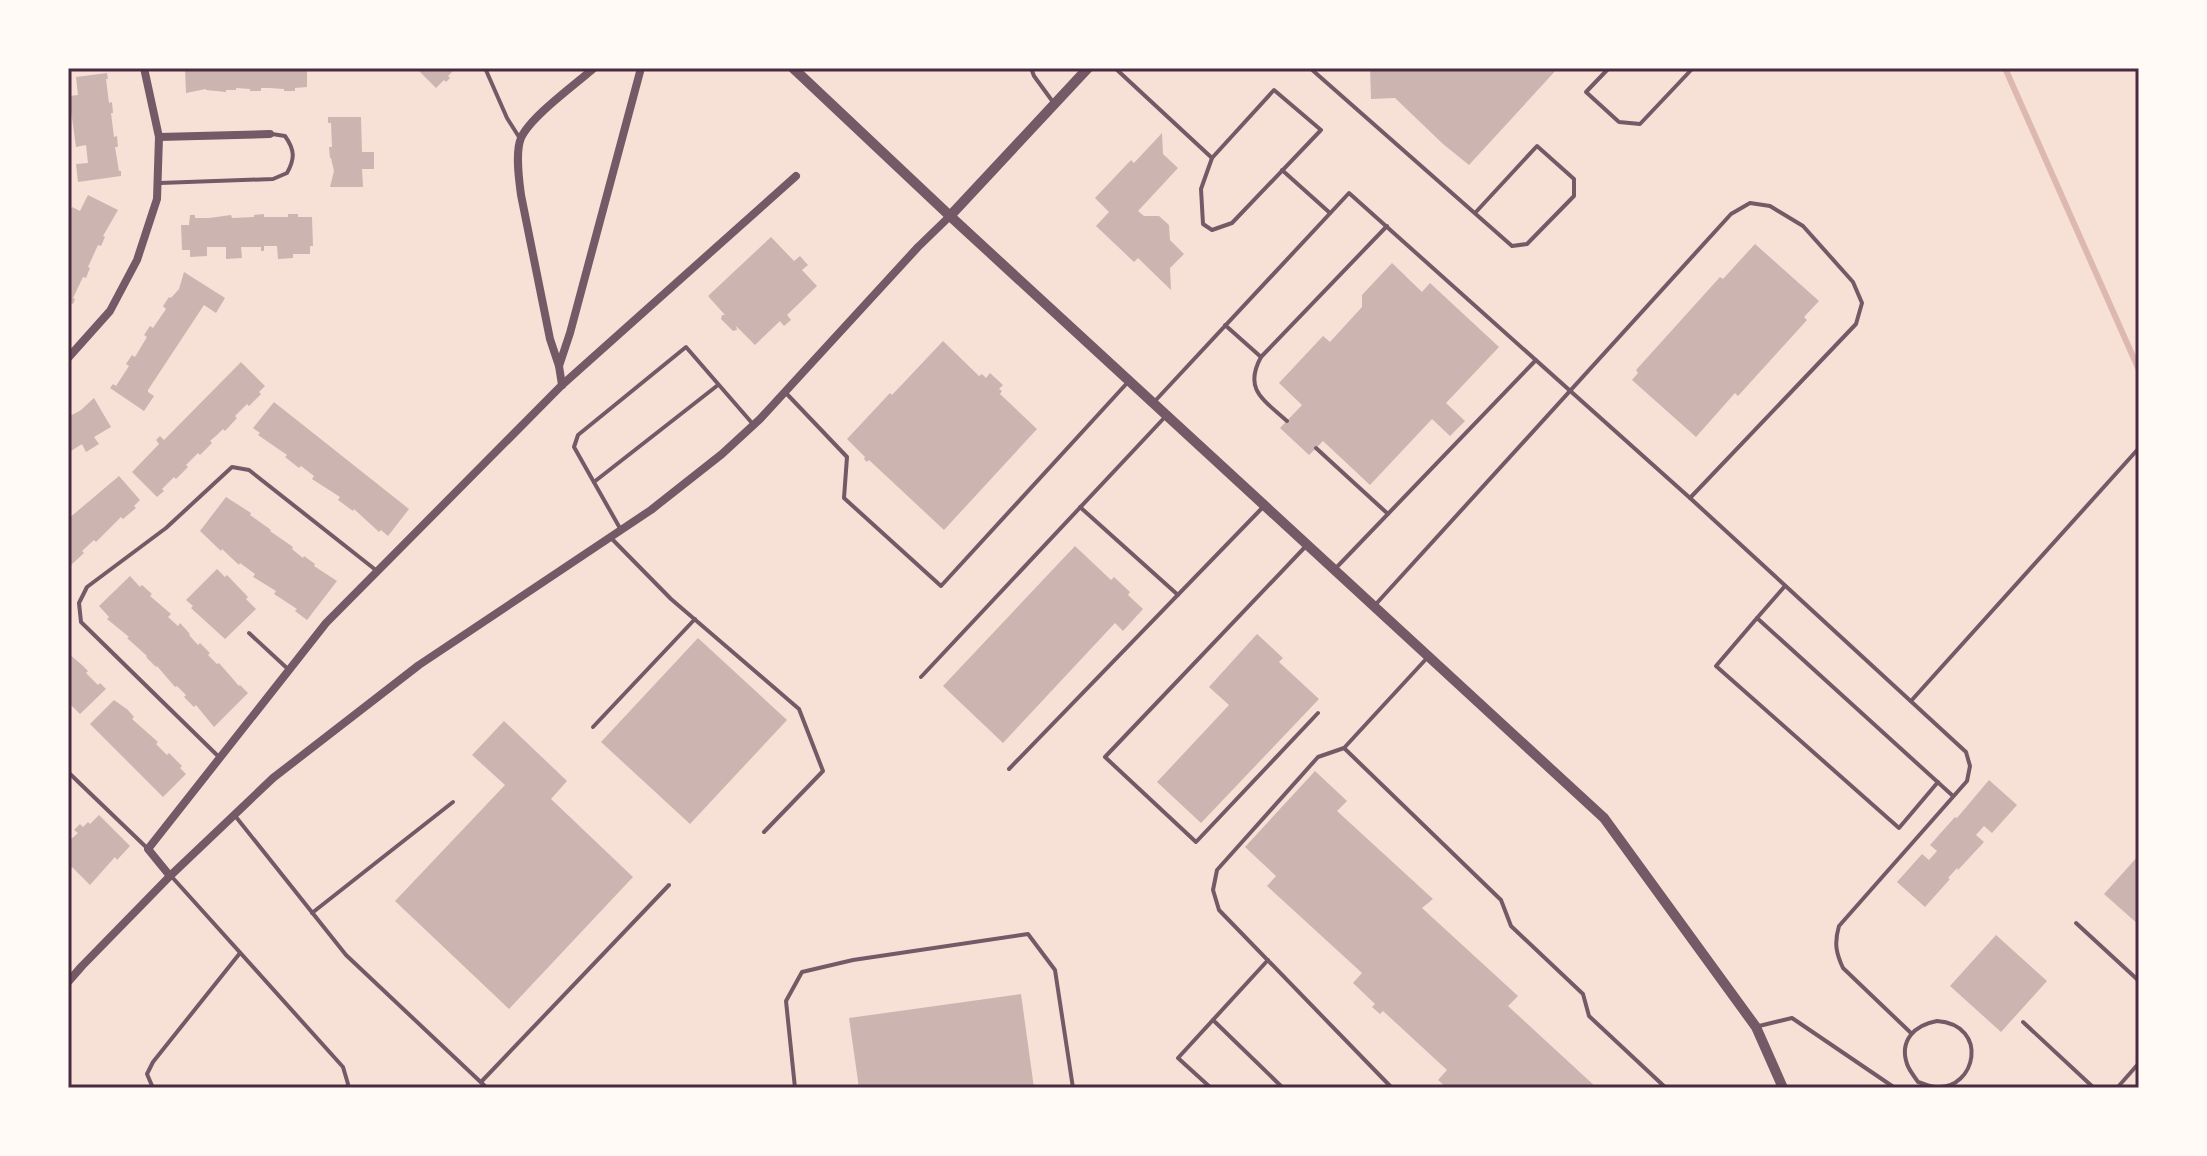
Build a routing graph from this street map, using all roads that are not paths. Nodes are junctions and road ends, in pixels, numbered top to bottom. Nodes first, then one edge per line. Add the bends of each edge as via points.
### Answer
1 (144, 68) edge
2 (485, 68) edge
3 (594, 68) edge
4 (641, 68) edge
5 (793, 68) edge
6 (1031, 68) edge
7 (1088, 68) edge
8 (1115, 68) edge
9 (1310, 68) edge
10 (1609, 68) edge
11 (1693, 68) edge
12 (1054, 104) junction
13 (270, 134) joint
14 (159, 137) junction
15 (521, 139) junction
16 (1212, 158) junction
17 (1282, 170) junction
18 (796, 176) dead end
19 (157, 183) junction
20 (1330, 213) junction
21 (1475, 213) junction
22 (950, 216) junction
23 (1387, 226) junction
24 (1225, 325) junction
25 (1261, 357) junction
26 (68, 358) edge
27 (1536, 360) junction
28 (559, 366) junction
29 (1129, 381) junction
30 (562, 385) junction
31 (718, 385) junction
32 (1570, 390) junction
33 (785, 392) junction
34 (1153, 402) junction
35 (1167, 415) junction
36 (1287, 421) dead end
37 (753, 425) junction
38 (1316, 448) dead end
39 (2139, 448) edge
40 (594, 482) junction
41 (1690, 498) junction
42 (1265, 505) junction
43 (1080, 507) junction
44 (1388, 514) junction
45 (621, 530) junction
46 (610, 538) junction
47 (1308, 545) junction
48 (1335, 570) junction
49 (377, 571) junction
50 (1785, 586) junction
51 (1178, 595) junction
52 (1374, 606) junction
53 (1757, 618) junction
54 (695, 619) junction
55 (249, 633) dead end
56 (1429, 656) junction
57 (289, 670) junction
58 (921, 677) dead end
59 (1911, 701) junction
60 (1318, 713) dead end
61 (593, 727) dead end
62 (1344, 748) junction
63 (220, 758) junction
64 (1009, 769) dead end
65 (68, 772) edge
66 (1938, 782) junction
67 (1953, 796) junction
68 (453, 802) dead end
69 (234, 815) junction
70 (764, 832) dead end
71 (148, 849) junction
72 (170, 876) junction
73 (669, 885) dead end
74 (312, 913) junction
75 (2076, 923) dead end
76 (240, 953) junction
77 (1268, 960) junction
78 (2139, 981) edge
79 (68, 982) edge
80 (1213, 1020) junction
81 (2023, 1022) dead end
82 (1756, 1027) junction
83 (1911, 1033) junction
84 (2139, 1063) edge
85 (481, 1082) junction
86 (1918, 1082) junction
87 (153, 1088) edge
88 (347, 1088) edge
89 (487, 1088) edge
90 (795, 1088) edge
91 (1073, 1088) edge
92 (1211, 1088) edge
93 (1283, 1088) edge
94 (1392, 1088) edge
95 (1666, 1088) edge
96 (1783, 1088) edge
97 (1895, 1088) edge
98 (1913, 1088) edge
99 (2094, 1088) edge
100 (2117, 1088) edge

1 - 14 street
2 - 15 lane
3 - 15 street
4 - 28 street
5 - 22 street
6 - 12 lane
7 - 12 street
8 - 16 lane
9 - 21 lane
10 - 11 lane via 1586,92 1619,122 1640,124
12 - 22 street
13 - 14 street
13 - 19 lane via 285,136 293,147 287,173 273,179
14 - 19 street
15 - 28 street via 521,195
16 - 17 lane via 1201,189 1203,224 1212,230 1232,223
16 - 17 lane via 1274,90 1321,130
17 - 20 lane
18 - 30 street
19 - 26 street via 157,199 137,260 110,311
20 - 23 lane via 1349,193
20 - 24 lane
21 - 21 lane via 1512,246 1527,244 1574,196 1574,179 1537,146
22 - 29 street
22 - 33 street
23 - 25 lane
23 - 27 lane
24 - 25 lane
24 - 34 lane
25 - 36 lane via 1253,372 1255,387
27 - 32 lane
27 - 44 lane
28 - 30 street
29 - 33 lane via 941,586 844,498 847,457
29 - 34 street
30 - 49 street
31 - 37 lane
31 - 40 lane
31 - 40 lane via 686,347 578,435 574,447
32 - 41 lane
32 - 41 lane via 1731,214 1750,203 1770,206 1803,226 1853,282 1862,303 1856,324
32 - 52 lane
33 - 37 street
34 - 35 street
35 - 42 street
35 - 43 lane
37 - 45 street
38 - 44 lane
39 - 59 lane
40 - 45 lane
41 - 50 lane
42 - 47 street
42 - 51 lane
43 - 51 lane
43 - 58 lane
44 - 48 lane
45 - 46 street
46 - 54 lane
46 - 69 street via 419,665 273,778
47 - 48 street
47 - 60 lane via 1105,757 1196,842
48 - 52 street
49 - 57 street
49 - 63 lane via 249,470 232,467 166,528 87,587 79,603 81,622
50 - 53 lane
50 - 59 lane
51 - 64 lane
52 - 56 street
53 - 66 lane
53 - 66 lane via 1716,666 1899,828
54 - 61 lane
54 - 70 lane via 799,709 823,771
55 - 57 lane
56 - 62 lane
56 - 82 street via 1604,818
57 - 63 street
59 - 67 lane via 1966,752 1967,781
62 - 77 lane via 1318,757 1217,870 1213,890 1219,910
62 - 95 lane via 1501,900 1511,926 1583,994 1589,1016
63 - 71 street
65 - 71 lane
66 - 67 lane
67 - 83 lane via 1839,926 1835,940 1843,968
68 - 74 lane
69 - 72 street
69 - 74 lane
71 - 72 street
72 - 76 lane
72 - 79 street
73 - 85 lane
74 - 85 lane via 346,955
75 - 78 lane
76 - 87 lane via 153,1062 147,1074
76 - 88 lane via 343,1067
77 - 80 lane
77 - 94 lane
80 - 92 lane via 1178,1058
80 - 93 lane
81 - 99 lane
82 - 96 street
82 - 97 lane via 1792,1018
83 - 86 lane via 1907,1064
83 - 86 lane via 1923,1024 1952,1022 1970,1041 1966,1073 1952,1085
84 - 100 lane
85 - 89 lane
86 - 98 lane
90 - 91 lane via 786,1001 802,972 1028,934 1055,970

